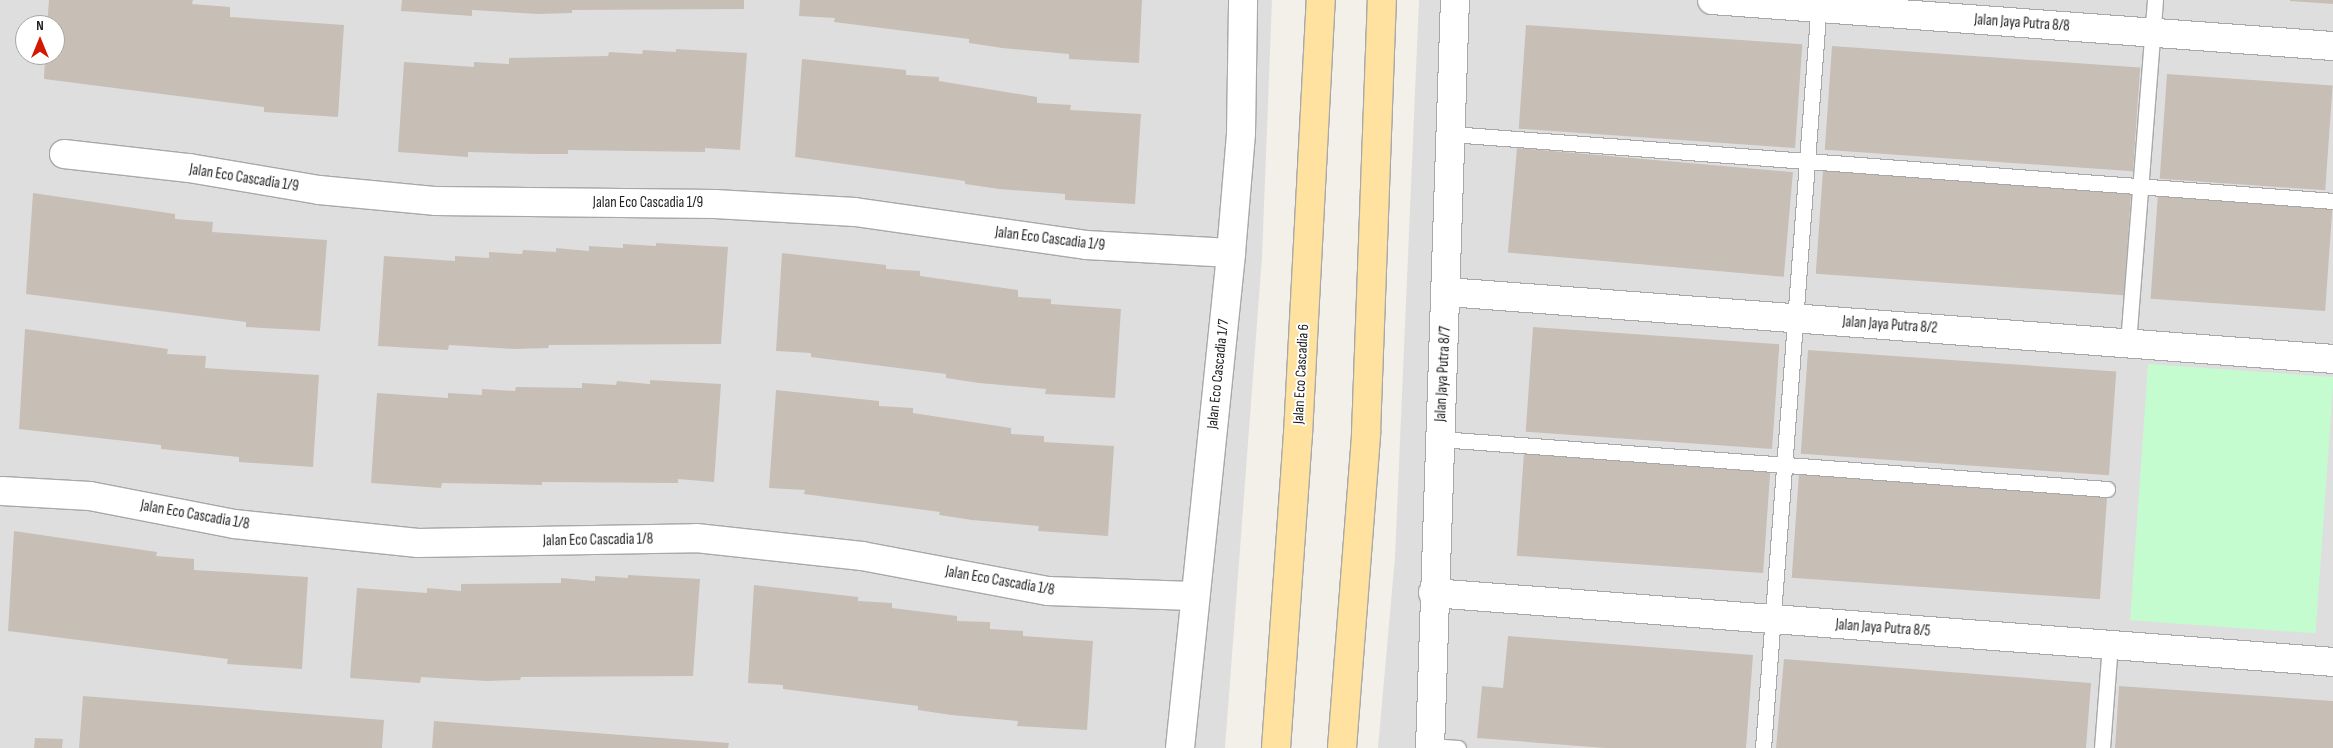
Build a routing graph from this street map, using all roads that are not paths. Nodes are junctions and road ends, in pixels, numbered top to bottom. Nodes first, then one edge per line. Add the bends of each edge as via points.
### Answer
1 (1243, 0) edge
2 (1321, 0) edge
3 (1382, 0) edge
4 (1455, 0) edge
5 (1712, 0) edge
6 (2155, 0) edge
7 (1819, 4) edge
8 (2153, 32) junction
9 (2333, 46) edge
10 (1451, 134) junction
11 (64, 154) dead end
12 (1807, 163) junction
13 (2142, 187) junction
14 (2333, 201) edge
15 (1231, 253) junction
16 (1446, 292) junction
17 (1795, 318) junction
18 (2128, 343) junction
19 (2333, 359) edge
20 (1440, 439) junction
21 (1784, 466) junction
22 (2107, 489) dead end
23 (2, 491) dead end
24 (1433, 594) junction
25 (1193, 596) junction
26 (1772, 620) junction
27 (2110, 645) junction
28 (2333, 662) edge
29 (1430, 747) edge
30 (1180, 748) edge
31 (1276, 748) edge
32 (1342, 748) edge
33 (1458, 748) edge
34 (1763, 748) edge
35 (2102, 748) edge

1 - 15 street, Jalan Eco Cascadia 1/7 via 1241,133
2 - 31 main road, Jalan Eco Cascadia 6 via 1298,434
3 - 32 main road via 1366,433
4 - 10 street, Jalan Jaya Putra 8/7
5 - 7 street, Jalan Jaya Putra 8/8
6 - 8 lane
7 - 8 street, Jalan Jaya Putra 8/8
7 - 12 lane
8 - 9 street, Jalan Jaya Putra 8/8
8 - 13 lane
10 - 12 lane
10 - 16 street, Jalan Jaya Putra 8/7
11 - 15 street, Jalan Eco Cascadia 1/9 via 189,168 319,190 436,201 715,204 855,212 1086,245
12 - 13 lane
12 - 17 lane
13 - 14 lane
13 - 18 lane
15 - 25 street, Jalan Eco Cascadia 1/7
16 - 17 street, Jalan Jaya Putra 8/2
16 - 20 street, Jalan Jaya Putra 8/7
17 - 18 street, Jalan Jaya Putra 8/2
17 - 21 lane
18 - 19 street, Jalan Jaya Putra 8/2
20 - 21 lane
20 - 24 street, Jalan Jaya Putra 8/7
21 - 22 lane
21 - 26 lane
23 - 25 street, Jalan Eco Cascadia 1/8 via 90,496 234,524 418,543 696,538 862,556 1048,591
24 - 26 street, Jalan Jaya Putra 8/5
24 - 29 street, Jalan Jaya Putra 8/7
25 - 30 street, Jalan Eco Cascadia 1/7
26 - 27 street, Jalan Jaya Putra 8/5
26 - 34 lane
27 - 28 street, Jalan Jaya Putra 8/5
27 - 35 lane
29 - 33 lane

